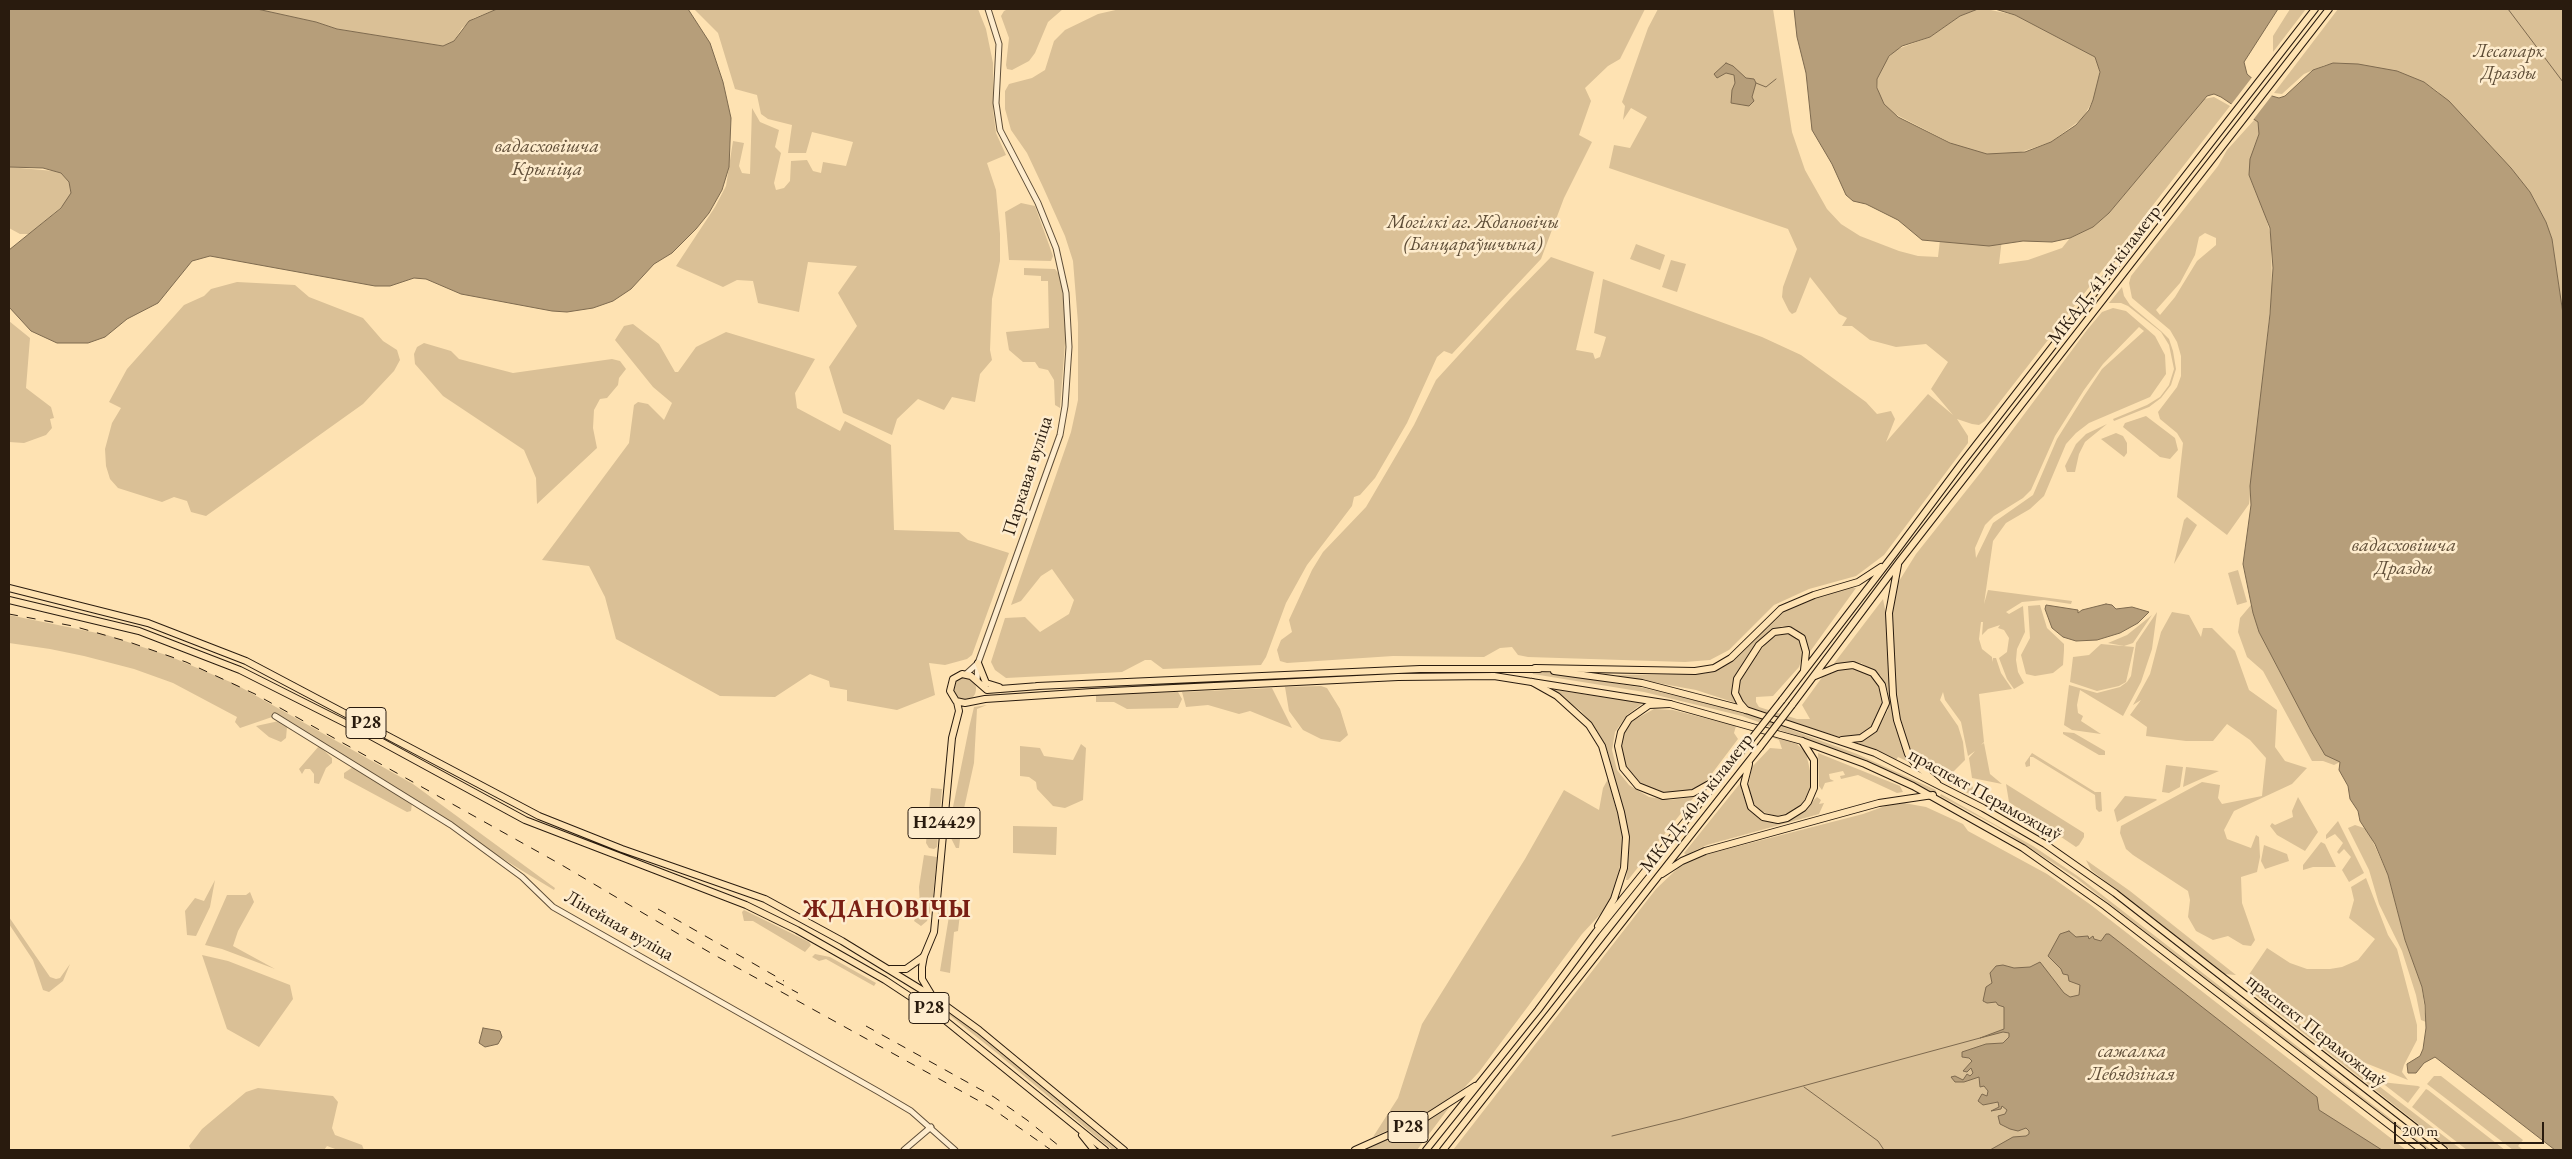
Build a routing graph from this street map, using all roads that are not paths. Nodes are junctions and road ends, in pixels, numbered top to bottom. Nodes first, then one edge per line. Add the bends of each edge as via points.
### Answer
1 (988, 9) edge
2 (2314, 9) edge
3 (2329, 9) edge
4 (1894, 554) joint
5 (1900, 560) junction
6 (1888, 562) junction
7 (9, 588) edge
8 (9, 600) edge
9 (978, 663) junction
10 (1532, 668) junction
11 (966, 674) junction
12 (1803, 674) junction
13 (1812, 678) junction
14 (978, 682) junction
15 (1532, 682) junction
16 (1039, 686) junction
17 (958, 702) junction
18 (970, 702) junction
19 (1670, 704) junction
20 (1746, 710) junction
21 (275, 716) dead end
22 (958, 716) junction
23 (1842, 740) junction
24 (1802, 742) junction
25 (1751, 757) junction
26 (1723, 776) junction
27 (1937, 783) junction
28 (1932, 795) junction
29 (1657, 878) junction
30 (1596, 932) junction
31 (924, 956) junction
32 (889, 969) junction
33 (935, 998) junction
34 (1483, 1080) junction
35 (1073, 1125) junction
36 (930, 1127) junction
37 (1445, 1149) edge
38 (904, 1150) edge
39 (955, 1150) edge
40 (1094, 1150) edge
41 (1105, 1150) edge
42 (1124, 1150) edge
43 (1355, 1150) edge
44 (1426, 1150) edge
45 (2422, 1150) edge
46 (2444, 1150) edge

1 - 9 street, Паркавая вуліца / Н24429 via 999,44 996,103 1000,130 1038,203 1061,263 1068,329 1064,416 1054,454
2 - 4 main road, МКАД, 41-ы кіламетр
3 - 5 main road, МКАД, 41-ы кіламетр
4 - 6 main road, МКАД, 40-ы кіламетр
5 - 13 main road, МКАД, 40-ы кіламетр
5 - 27 main road via 1889,613 1897,720 1912,760
6 - 10 main road via 1858,582 1781,609 1731,658 1714,668 1695,671
6 - 12 main road, МКАД, 40-ы кіламетр
7 - 32 main road, Р28 via 148,623 246,661 539,816 765,900
8 - 35 main road, Р28 via 139,631 240,670 352,726 525,820 760,912 920,1002
9 - 11 street, Паркавая вуліца / Н24429
9 - 14 street, Паркавая вуліца / Н24429
9 - 16 main road via 983,680 989,685
10 - 15 main road via 1528,674
10 - 16 main road, праспект Пераможцаў via 1420,669
10 - 20 main road, праспект Пераможцаў via 1642,684
11 - 14 main road
11 - 17 main road, Н24429 via 956,677 950,684 951,695
12 - 20 main road via 1807,659 1802,638 1790,630 1774,632 1759,645 1737,679 1735,693
12 - 26 main road, МКАД, 40-ы кіламетр, bridge
13 - 23 main road via 1837,667 1853,665 1873,673 1882,685 1886,703 1874,729 1861,738
13 - 25 main road, МКАД, 40-ы кіламетр, bridge
14 - 16 main road via 987,690
14 - 18 main road, Н24429 via 977,696
15 - 18 main road, праспект Пераможцаў via 1484,675 1398,677 1092,692
15 - 19 main road, праспект Пераможцаў
15 - 30 main road via 1557,696 1589,725 1602,746 1621,812 1626,843 1624,868 1614,899
17 - 18 main road
17 - 22 main road, Н24429
18 - 22 main road, Н24429
19 - 24 main road, праспект Пераможцаў
19 - 26 main road via 1650,706 1634,714 1624,725 1618,754 1628,775 1645,790 1673,797 1702,790
20 - 23 main road, праспект Пераможцаў
21 - 36 street, Лінейная вуліца via 451,825 522,877 553,907 875,1089
22 - 31 main road, Н24429 via 952,738 934,932
23 - 27 main road, праспект Пераможцаў
24 - 25 main road via 1814,760 1814,788 1808,802 1787,818 1763,817 1751,807 1744,784
24 - 28 main road, праспект Пераможцаў via 1865,764
25 - 29 main road, МКАД, 40-ы кіламетр
26 - 30 main road, МКАД, 40-ы кіламетр
27 - 46 main road, праспект Пераможцаў via 2011,823 2115,893
28 - 29 main road via 1879,803 1705,851 1682,861
28 - 45 main road, праспект Пераможцаў via 2023,848 2068,879
29 - 37 main road, МКАД, 40-ы кіламетр
30 - 34 main road, МКАД, 40-ы кіламетр
31 - 32 main road via 906,969
31 - 33 main road, Н24429 via 922,979
32 - 33 main road, Р28
33 - 42 main road, Р28 via 979,1030
34 - 43 main road, Р28 via 1422,1120
34 - 44 main road, МКАД, 40-ы кіламетр
35 - 40 main road, Р28
35 - 41 main road, Р28
36 - 38 street
36 - 39 street, Лінейная вуліца

